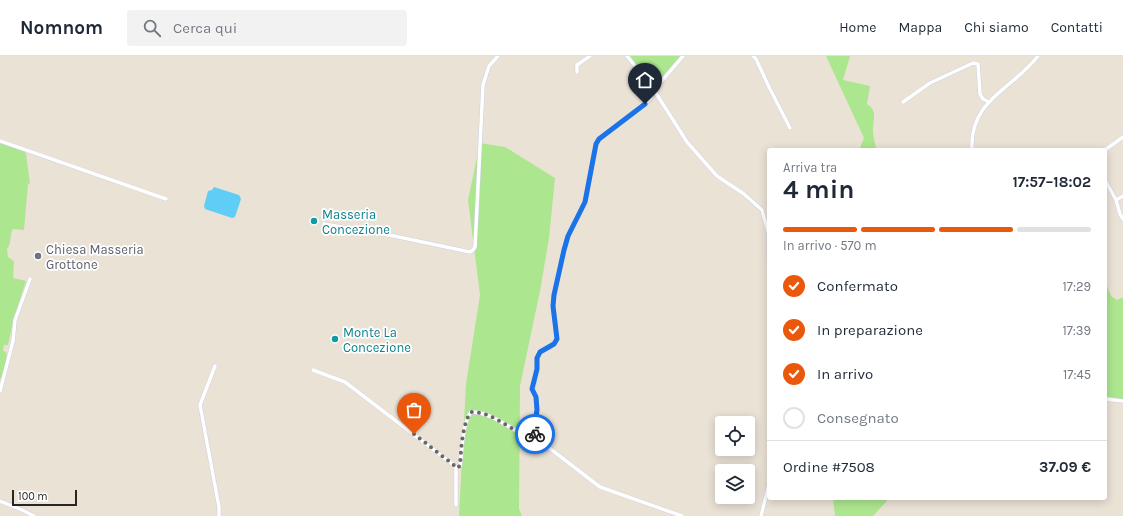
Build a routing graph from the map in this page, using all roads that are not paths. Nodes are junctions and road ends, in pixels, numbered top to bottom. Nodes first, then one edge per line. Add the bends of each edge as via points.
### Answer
1 (498, 56) edge
2 (590, 56) edge
3 (627, 56) edge
4 (683, 56) edge
5 (753, 56) edge
6 (1038, 56) edge
7 (577, 72) dead end
8 (654, 90) junction
9 (903, 102) dead end
10 (989, 102) junction
11 (790, 128) dead end
12 (1123, 137) edge
13 (0, 141) edge
14 (972, 148) edge
15 (1107, 149) edge
16 (1107, 184) edge
17 (1123, 196) edge
18 (166, 199) dead end
19 (1116, 200) junction
20 (1123, 219) edge
21 (324, 224) dead end
22 (767, 228) edge
23 (30, 279) dead end
24 (215, 366) dead end
25 (313, 370) dead end
26 (0, 391) edge
27 (1107, 399) edge
28 (1123, 401) edge
29 (535, 437) junction
30 (456, 468) junction
31 (767, 492) edge
32 (0, 501) edge
33 (456, 505) dead end
34 (34, 516) edge
35 (219, 516) edge
36 (682, 516) edge
37 (761, 516) edge

1 - 21 street via 489,66 483,85 473,250 470,252
2 - 7 street via 577,65
3 - 8 street
4 - 8 street
5 - 11 street
6 - 10 street via 1030,67
8 - 22 street via 687,142 717,176 762,210
8 - 29 street via 645,104 596,144 585,202 568,236 554,295 557,339 554,344 540,352 537,358 532,389 536,397 537,410
9 - 10 street via 930,83 973,63 978,64 980,94
10 - 14 street via 974,125
12 - 15 street
13 - 18 street
16 - 19 street
17 - 19 street
19 - 20 street
23 - 26 street via 15,320 13,341
24 - 35 street via 200,405
25 - 30 street via 345,382
27 - 28 street
29 - 30 street via 513,429 500,420 471,412 464,428 460,466
29 - 36 street via 600,487
30 - 33 street
31 - 37 street
32 - 34 street

